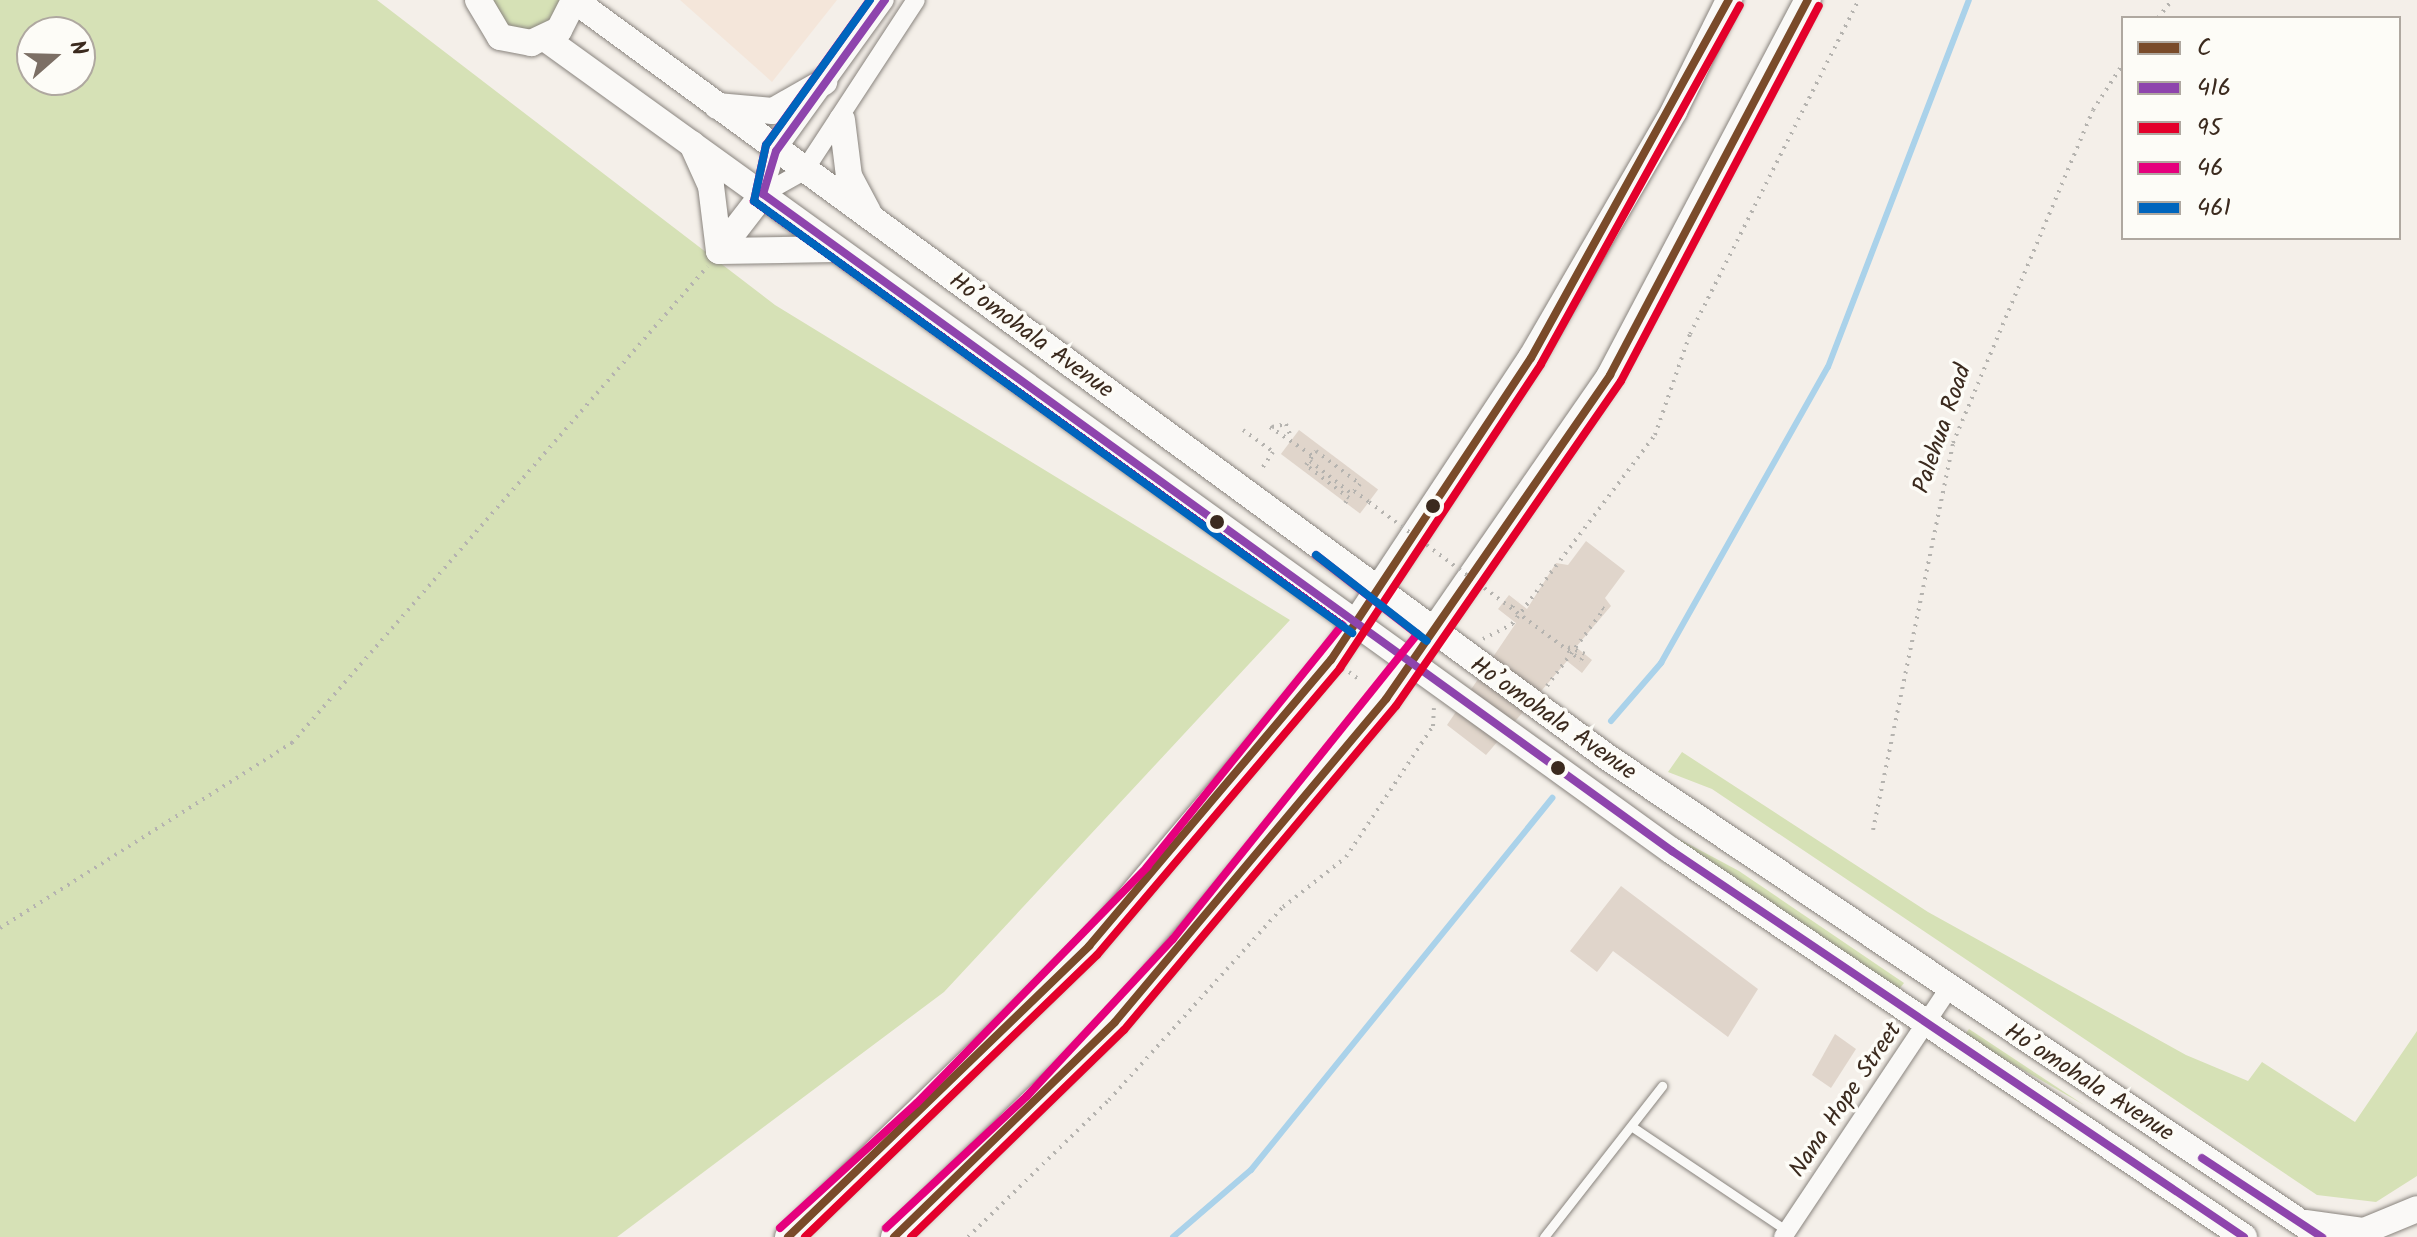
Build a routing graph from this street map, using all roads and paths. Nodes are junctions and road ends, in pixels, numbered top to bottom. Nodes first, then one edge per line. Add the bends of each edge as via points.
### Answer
1 (478, 0) edge
2 (574, 0) edge
3 (885, 0) edge
4 (916, 0) edge
5 (1729, 0) edge
6 (1808, 0) edge
7 (1859, 0) edge
8 (2172, 0) edge
9 (2160, 16) edge
10 (546, 39) junction
11 (2121, 67) edge
12 (824, 82) junction
13 (711, 104) junction
14 (842, 120) junction
15 (690, 141) junction
16 (776, 151) junction
17 (804, 171) junction
18 (763, 194) junction
19 (880, 226) junction
20 (719, 251) junction
21 (845, 253) junction
22 (1243, 430) dead end
23 (1292, 439) junction
24 (1311, 458) junction
25 (1260, 471) dead end
26 (1353, 492) junction
27 (1561, 574) dead end
28 (1382, 591) junction
29 (1599, 606) dead end
30 (1512, 607) junction
31 (1522, 615) junction
32 (1528, 618) dead end
33 (1359, 623) junction
34 (1489, 630) dead end
35 (1434, 632) junction
36 (1568, 647) dead end
37 (1573, 654) junction
38 (1411, 663) junction
39 (1347, 671) dead end
40 (1361, 681) dead end
41 (1537, 698) dead end
42 (1431, 712) dead end
43 (1873, 830) dead end
44 (0, 928) edge
45 (1948, 990) junction
46 (1926, 1025) junction
47 (1662, 1086) dead end
48 (1634, 1128) junction
49 (2417, 1209) edge
50 (2283, 1211) junction
51 (1785, 1234) edge
52 (788, 1237) edge
53 (894, 1237) edge
54 (968, 1237) edge
55 (1544, 1237) edge
56 (2244, 1237) edge
57 (2322, 1237) edge

1 - 10 main road via 500,37
2 - 10 main road, Ho’omohala Avenue
2 - 13 main road, Ho’omohala Avenue
3 - 12 street
4 - 14 street
5 - 28 main road via 1545,334
6 - 35 main road via 1610,375
7 - 34 path via 1690,334 1655,435 1512,624
8 - 9 path
10 - 15 main road, Ho’omohala Avenue
11 - 43 path, Palehua Road via 2093,110 1953,443
12 - 13 main road via 773,111
12 - 16 street
13 - 16 main road, Ho’omohala Avenue
14 - 17 street
14 - 19 main road via 849,176
15 - 18 main road, Ho’omohala Avenue
15 - 20 main road via 711,186
16 - 17 main road, Ho’omohala Avenue
16 - 18 street
17 - 18 street
17 - 19 main road, Ho’omohala Avenue
18 - 20 main road
18 - 21 main road, Ho’omohala Avenue
19 - 28 main road, Ho’omohala Avenue
20 - 21 main road via 805,245
20 - 44 path via 292,743
21 - 33 main road, Ho’omohala Avenue
22 - 25 path via 1273,452
23 - 23 path via 1286,424 1270,427
23 - 24 path
24 - 26 path
24 - 26 path via 1360,484
24 - 26 path via 1306,465 1349,498 1345,503
26 - 30 path, bridge
27 - 31 path
28 - 33 main road
28 - 35 main road, Ho’omohala Avenue
29 - 37 path via 1604,609
30 - 31 path, bridge
30 - 32 path, bridge via 1517,601
31 - 37 path, bridge
33 - 38 main road, Ho’omohala Avenue
33 - 52 main road via 1156,875 936,1101
35 - 38 main road
35 - 45 main road, Ho’omohala Avenue
36 - 37 path, bridge via 1585,654 1581,660
37 - 41 path
38 - 46 main road, Ho’omohala Avenue
38 - 53 main road via 1182,947 1036,1104
39 - 40 path
42 - 54 path via 1433,726 1341,864 1283,907 1109,1100
45 - 46 street, Nana Hope Street
45 - 50 main road, Ho’omohala Avenue
46 - 51 street, Nana Hope Street
46 - 56 main road, Ho’omohala Avenue
47 - 48 lane
48 - 51 lane
48 - 55 lane
49 - 50 main road via 2392,1224 2351,1232
50 - 57 main road, Ho’omohala Avenue

